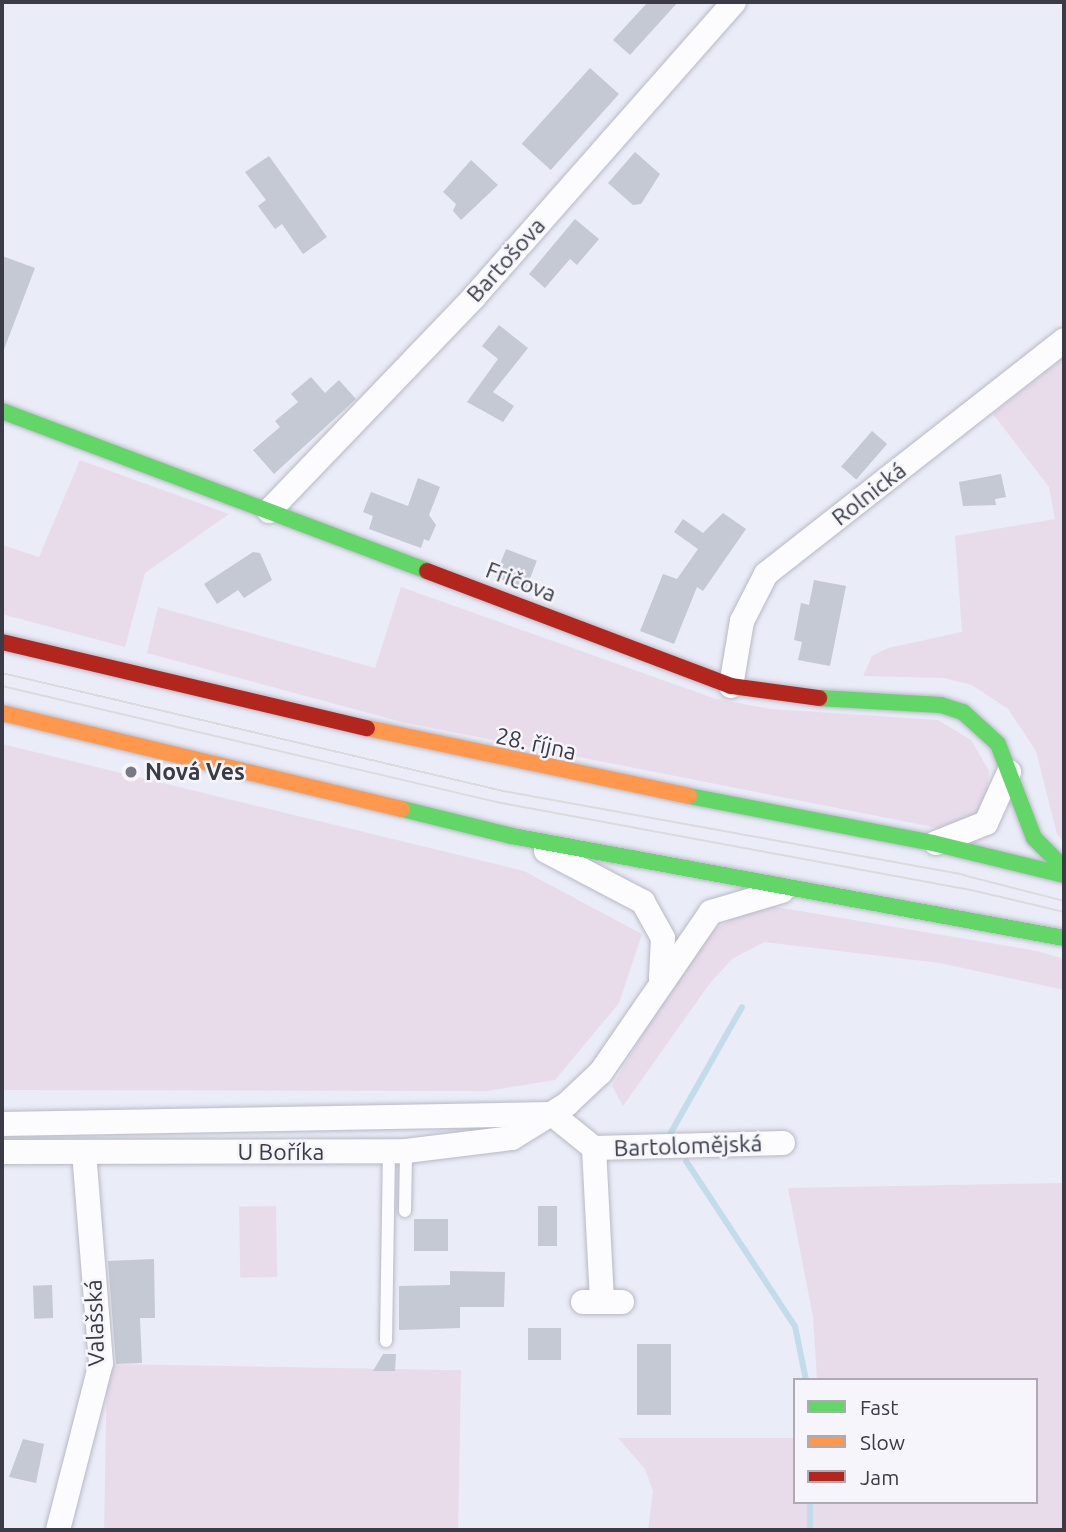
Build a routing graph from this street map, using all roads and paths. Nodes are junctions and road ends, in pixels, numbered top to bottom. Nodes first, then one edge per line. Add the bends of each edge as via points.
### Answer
1 (734, 2) edge
2 (1064, 340) edge
3 (2, 411) edge
4 (269, 511) junction
5 (2, 642) edge
6 (731, 686) junction
7 (2, 713) edge
8 (1009, 772) junction
9 (512, 836) junction
10 (933, 844) junction
11 (1064, 868) edge
12 (1064, 875) edge
13 (788, 890) junction
14 (1064, 938) edge
15 (660, 978) junction
16 (552, 1114) junction
17 (2, 1124) edge
18 (783, 1143) dead end
19 (594, 1149) junction
20 (398, 1151) junction
21 (2, 1152) edge
22 (84, 1153) junction
23 (405, 1211) dead end
24 (602, 1302) dead end
25 (386, 1341) dead end
26 (58, 1530) edge

1 - 4 street, Bartošova via 474,297
2 - 6 street, Rolnická via 766,575 742,621
3 - 4 main road, Fričova
4 - 6 main road, Fričova
5 - 10 main road, 28. října via 484,756
6 - 8 main road, Fričova via 953,708 992,736
7 - 9 main road
8 - 10 street via 982,827
8 - 11 main road, Fričova via 1034,838
9 - 13 main road
9 - 15 street via 603,876 643,902 663,938
10 - 12 main road, 28. října
13 - 14 main road
13 - 15 street, U Boříka via 711,912
15 - 16 street, U Boříka via 601,1072
16 - 17 street, U Boříka
16 - 19 street, Bartolomějská
16 - 20 street, U Boříka via 512,1139
18 - 19 street, Bartolomějská
19 - 24 street, Bartolomějská
20 - 22 street, U Boříka
20 - 23 lane
20 - 25 lane
21 - 22 street, U Boříka
22 - 26 street, Valašská via 101,1363

